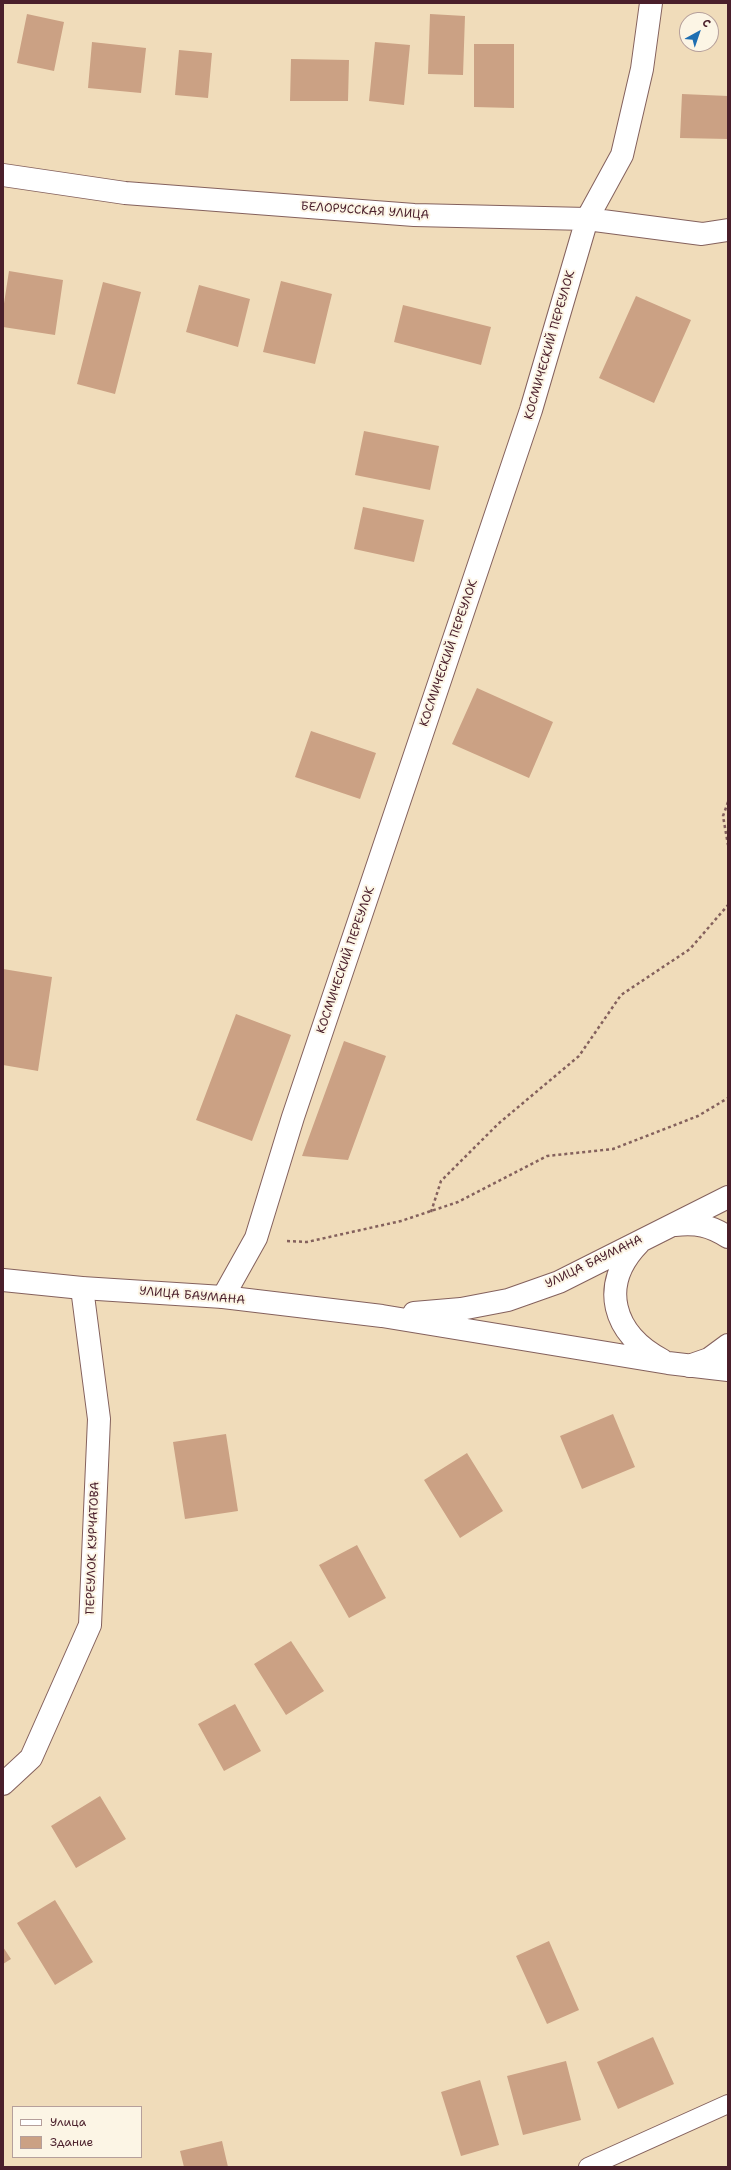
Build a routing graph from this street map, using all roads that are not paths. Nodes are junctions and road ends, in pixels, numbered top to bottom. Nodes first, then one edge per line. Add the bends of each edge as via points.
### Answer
1 (651, 3) edge
2 (3, 175) edge
3 (587, 219) junction
4 (728, 230) edge
5 (728, 1197) edge
6 (670, 1226) junction
7 (645, 1237) junction
8 (728, 1237) edge
9 (3, 1280) edge
10 (82, 1288) junction
11 (223, 1297) junction
12 (382, 1316) junction
13 (728, 1345) edge
14 (678, 1365) junction
15 (728, 1370) edge
16 (3, 1784) edge
17 (728, 2104) edge
18 (588, 2167) edge

1 - 3 street, КОСМИЧЕСКИЙ ПЕРЕУЛОК via 642,69 622,155
2 - 3 street, БЕЛОРУССКАЯ УЛИЦА via 132,194 414,215
3 - 4 street, БЕЛОРУССКАЯ УЛИЦА via 702,234
3 - 11 street, КОСМИЧЕСКИЙ ПЕРЕУЛОК via 531,410 293,1117 256,1238
5 - 6 street, УЛИЦА БАУМАНА
6 - 7 street, УЛИЦА БАУМАНА
6 - 8 street via 694,1223 716,1229
7 - 12 street, УЛИЦА БАУМАНА via 559,1282 508,1300 461,1309
7 - 14 street via 630,1253 618,1272 615,1292 618,1315 629,1334 646,1351
9 - 10 street, УЛИЦА БАУМАНА
10 - 11 street, УЛИЦА БАУМАНА
10 - 16 street, ПЕРЕУЛОК КУРЧАТОВА via 99,1419 90,1625 30,1758
11 - 12 street, УЛИЦА БАУМАНА
12 - 14 street, УЛИЦА БАУМАНА
13 - 14 street, УЛИЦА БАУМАНА via 709,1359
14 - 15 street
17 - 18 lane

